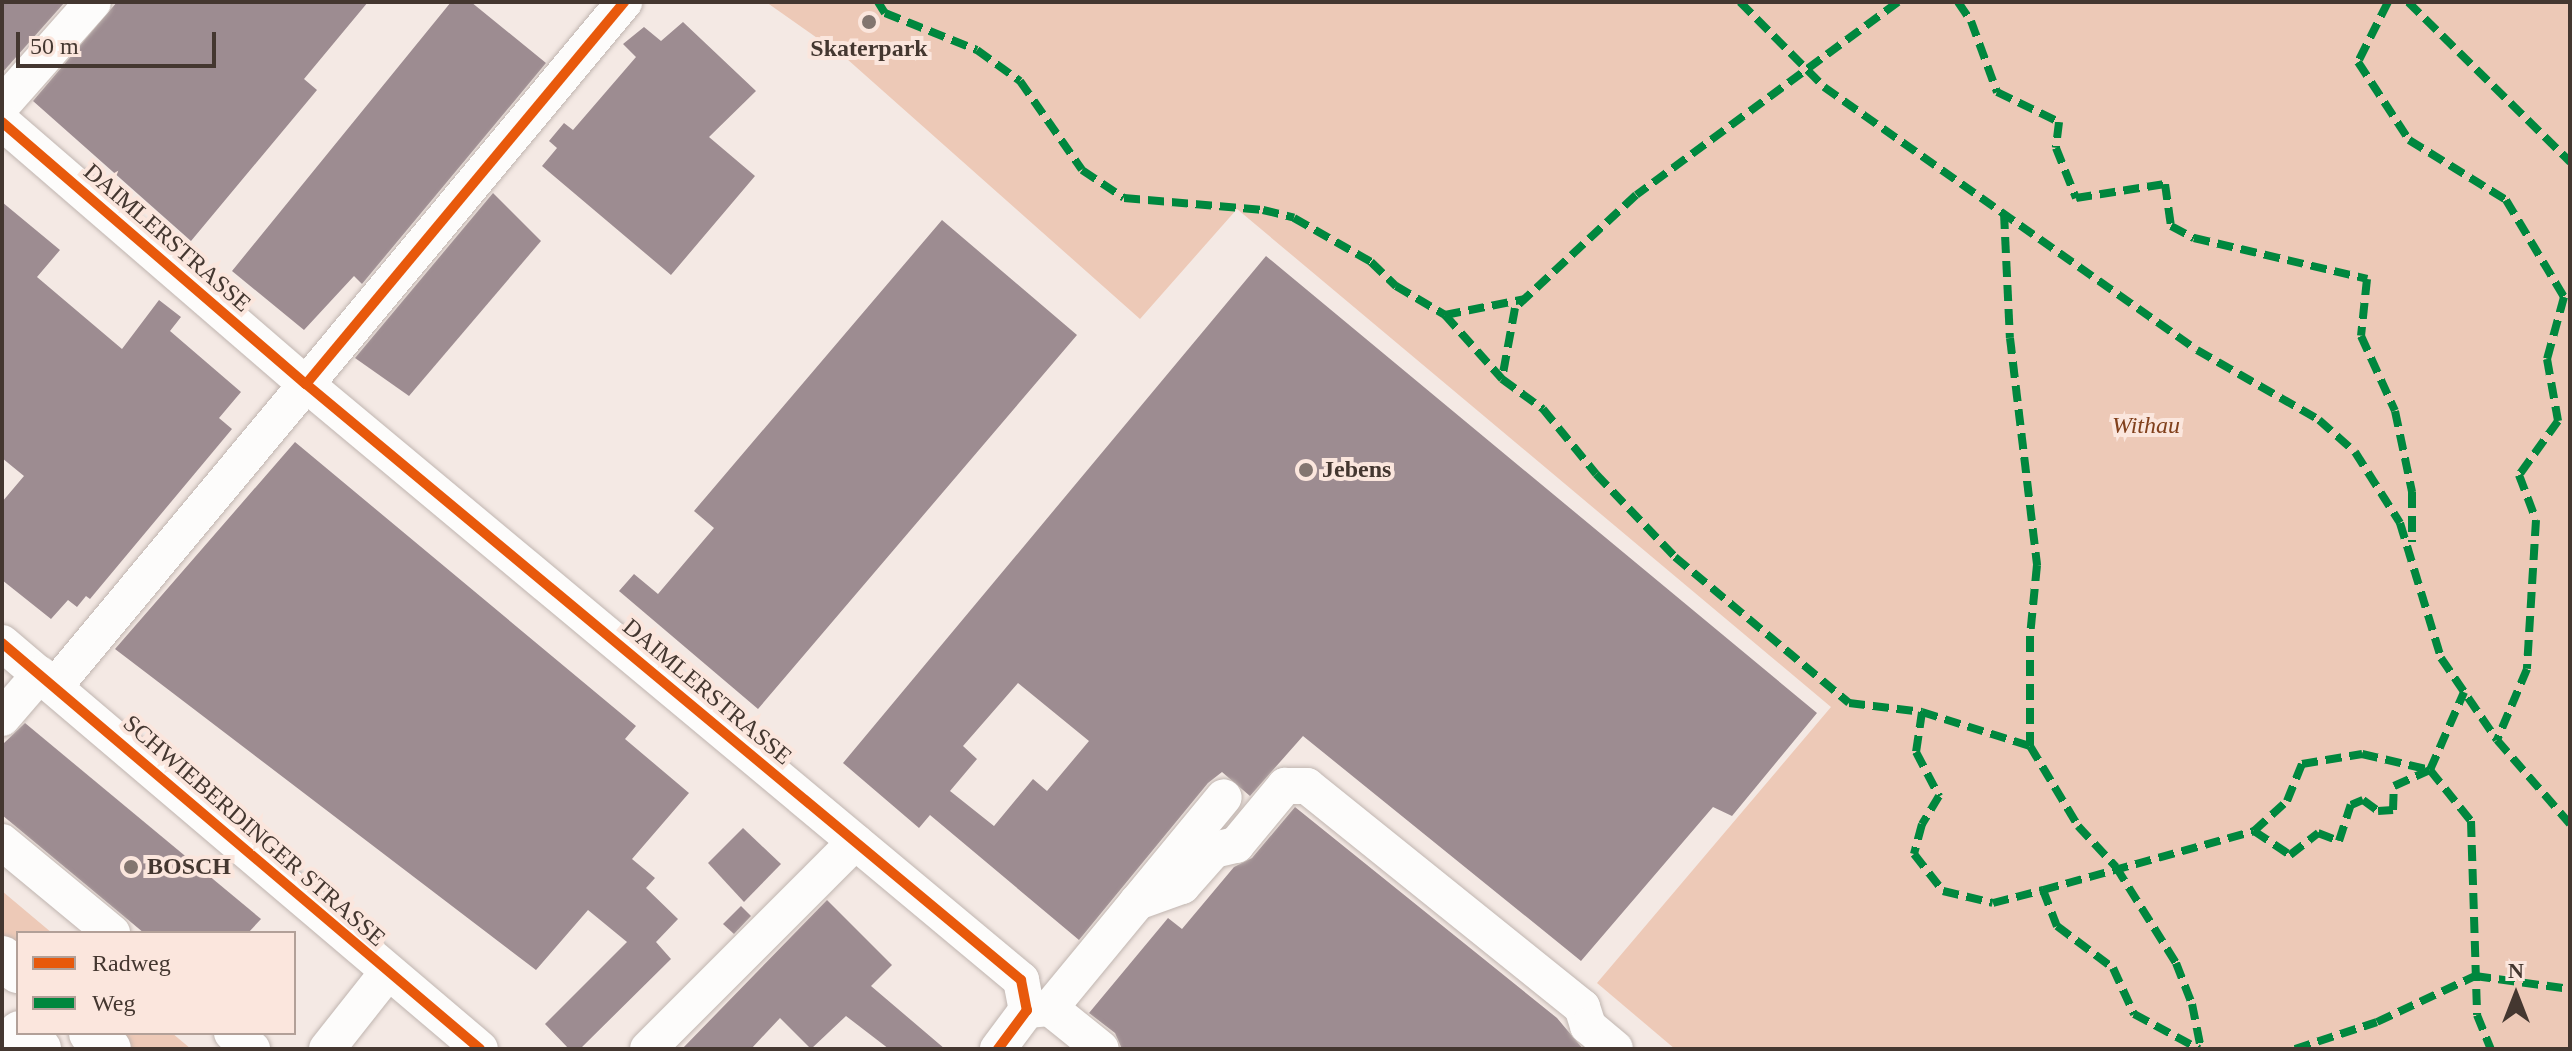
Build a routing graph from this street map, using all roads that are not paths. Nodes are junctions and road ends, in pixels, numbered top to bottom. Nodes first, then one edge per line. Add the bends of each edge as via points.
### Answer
1 (93, 2) edge
2 (624, 2) edge
3 (2, 105) edge
4 (2, 122) edge
5 (306, 384) junction
6 (2, 643) edge
7 (47, 680) junction
8 (2, 718) edge
9 (1224, 797) dead end
10 (2, 842) edge
11 (855, 842) junction
12 (1137, 902) junction
13 (110, 931) edge
14 (387, 973) junction
15 (1038, 1009) junction
16 (23, 1035) edge
17 (93, 1035) edge
18 (234, 1035) edge
19 (39, 1049) edge
20 (109, 1049) edge
21 (252, 1049) edge
22 (327, 1049) edge
23 (480, 1049) edge
24 (648, 1049) edge
25 (998, 1049) edge
26 (1101, 1049) edge
27 (1615, 1049) edge

1 - 3 street
2 - 5 street
4 - 5 street, DAIMLERSTRASSE
5 - 7 street
5 - 11 street, DAIMLERSTRASSE
6 - 7 street, SCHWIEBERDINGER STRASSE
7 - 8 street
7 - 14 street, SCHWIEBERDINGER STRASSE
9 - 12 street
10 - 13 street
11 - 15 street, DAIMLERSTRASSE via 1021,980
11 - 24 street
12 - 15 street
12 - 27 street via 1182,886 1214,850 1236,845 1285,786 1307,786 1582,1007 1588,1026
14 - 22 street
14 - 23 street, SCHWIEBERDINGER STRASSE
15 - 25 street
15 - 26 street
16 - 19 highway
17 - 20 highway
18 - 21 street

